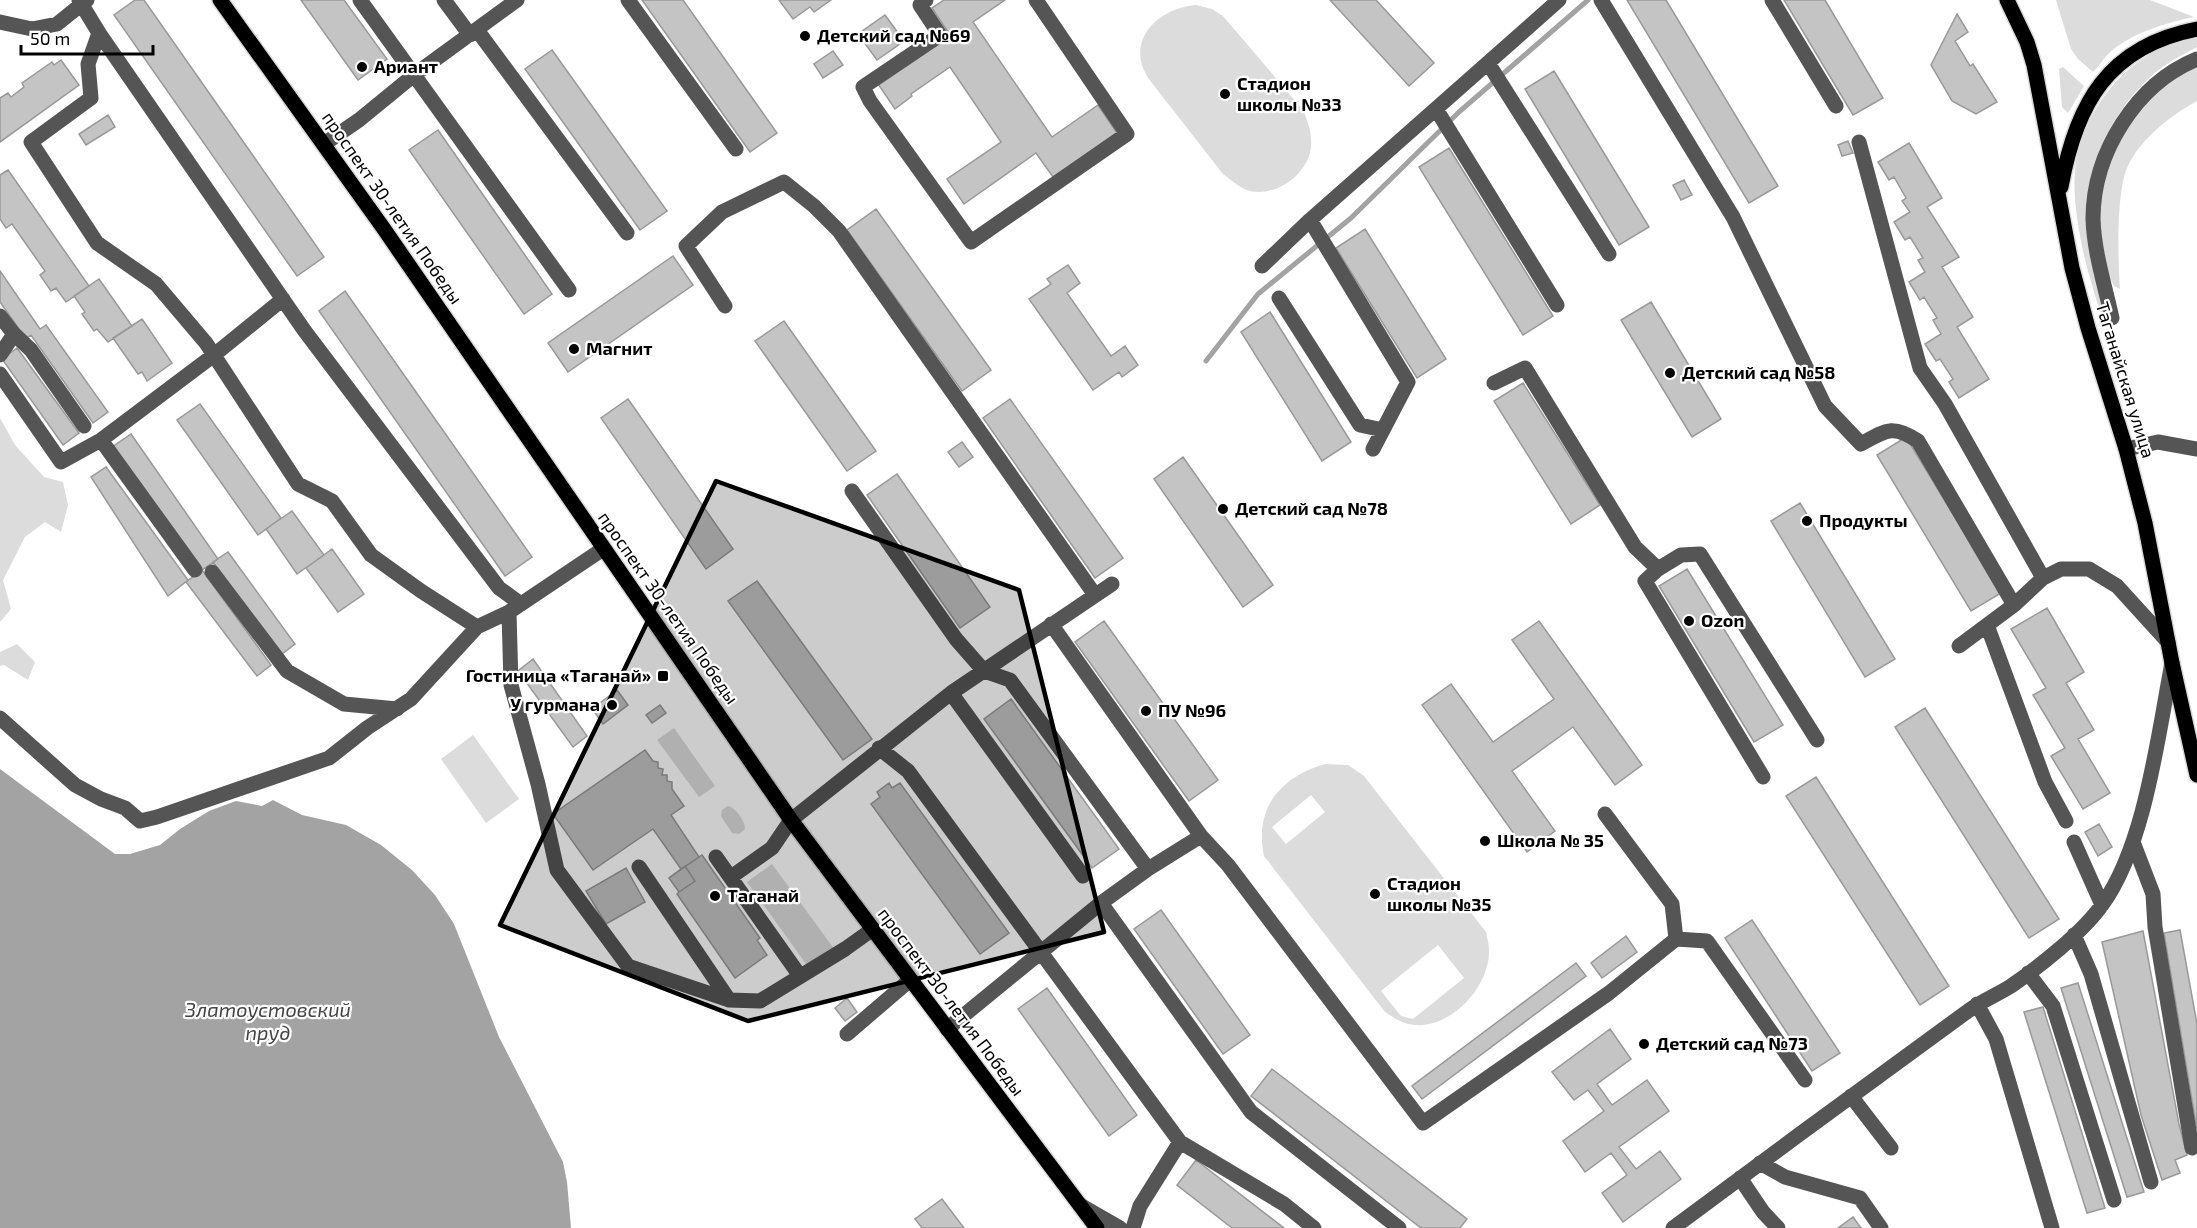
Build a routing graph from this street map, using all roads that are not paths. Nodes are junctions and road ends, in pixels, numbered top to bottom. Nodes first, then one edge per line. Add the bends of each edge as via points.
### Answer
1 (220, 0) edge
2 (360, 0) edge
3 (444, 0) edge
4 (517, 0) edge
5 (628, 0) edge
6 (926, 0) edge
7 (1036, 0) edge
8 (1559, 0) edge
9 (1601, 0) edge
10 (1772, 0) edge
11 (2007, 0) edge
12 (82, 1) edge
13 (0, 22) edge
14 (2197, 29) edge
15 (99, 33) junction
16 (473, 33) junction
17 (2197, 59) edge
18 (1488, 63) junction
19 (414, 75) junction
20 (1836, 106) dead end
21 (1436, 109) junction
22 (1859, 142) dead end
23 (324, 144) junction
24 (736, 149) dead end
25 (2060, 196) junction
26 (1310, 220) junction
27 (627, 233) dead end
28 (1609, 254) dead end
29 (1262, 266) dead end
30 (569, 290) dead end
31 (1279, 298) dead end
32 (283, 299) junction
33 (1557, 305) dead end
34 (725, 306) dead end
35 (0, 316) edge
36 (2112, 318) dead end
37 (14, 334) junction
38 (0, 355) edge
39 (214, 355) junction
40 (0, 374) edge
41 (1494, 383) dead end
42 (84, 426) dead end
43 (1383, 430) junction
44 (101, 440) junction
45 (1373, 449) dead end
46 (2126, 449) junction
47 (2197, 449) edge
48 (852, 491) dead end
49 (603, 549) junction
50 (1658, 569) junction
51 (195, 570) dead end
52 (212, 572) dead end
53 (2043, 578) junction
54 (1112, 584) dead end
55 (1095, 595) junction
56 (2014, 605) junction
57 (515, 608) junction
58 (1052, 624) junction
59 (1987, 625) junction
60 (477, 627) junction
61 (2168, 642) junction
62 (1959, 646) dead end
63 (2172, 663) junction
64 (984, 671) junction
65 (951, 693) junction
66 (397, 709) junction
67 (0, 718) edge
68 (1817, 740) dead end
69 (879, 748) junction
70 (2197, 775) edge
71 (1763, 777) dead end
72 (1605, 814) dead end
73 (791, 820) junction
74 (2066, 821) dead end
75 (1201, 836) junction
76 (2074, 842) dead end
77 (2133, 842) junction
78 (716, 857) dead end
79 (639, 867) dead end
80 (1148, 869) junction
81 (1083, 876) dead end
82 (731, 877) junction
83 (1101, 903) junction
84 (2102, 905) junction
85 (873, 929) junction
86 (2074, 935) junction
87 (1676, 939) junction
88 (1040, 953) junction
89 (2028, 973) junction
90 (800, 976) junction
91 (910, 980) junction
92 (729, 999) junction
93 (1977, 1004) junction
94 (947, 1029) junction
95 (847, 1034) dead end
96 (1805, 1080) dead end
97 (1851, 1096) junction
98 (1180, 1142) junction
99 (1891, 1148) dead end
100 (2192, 1148) dead end
101 (1760, 1163) junction
102 (1740, 1178) junction
103 (2151, 1182) dead end
104 (2114, 1200) dead end
105 (1080, 1205) junction
106 (1097, 1228) edge
107 (1120, 1228) edge
108 (1133, 1228) edge
109 (1314, 1228) edge
110 (1400, 1228) edge
111 (1672, 1228) edge
112 (1778, 1228) edge
113 (1881, 1228) edge
114 (2052, 1228) edge

1 - 23 main road, проспект 30-летия Победы
2 - 19 street
3 - 16 street
4 - 16 street
5 - 24 street
6 - 7 street via 920,4 940,35 863,87 971,242 1127,134
8 - 18 street
9 - 56 street via 1733,217 1825,406 1861,444 1884,431 1903,431 1918,441
10 - 20 street
11 - 25 main road, Таганайская улица via 2034,65
12 - 13 street via 57,24 32,29
12 - 15 street
14 - 25 main road via 2147,45 2120,62 2097,86 2077,123
15 - 32 street
15 - 39 street via 88,64 91,98 31,142 97,243 156,284
16 - 19 street
16 - 27 street
17 - 36 street via 2183,64 2153,86 2129,114 2100,170 2093,220
18 - 21 street
18 - 28 street
19 - 23 street
19 - 30 street
21 - 26 street
21 - 33 street
22 - 53 street via 1920,368
23 - 49 main road, проспект 30-летия Победы
25 - 46 main road, Таганайская улица via 2072,268
26 - 29 street
26 - 43 street via 1408,382
31 - 43 street via 1360,425
32 - 39 street
32 - 57 street
34 - 55 street via 686,246 722,212 784,182 839,231
35 - 37 street
37 - 38 street
37 - 42 street via 31,350
39 - 44 street
39 - 60 street via 298,484 332,501 371,555
40 - 44 street via 61,462
41 - 50 street via 1525,368 1635,548
43 - 45 street
44 - 51 street
46 - 47 street via 2158,442
46 - 61 main road, Таганайская улица
48 - 64 street via 956,639
49 - 57 street
49 - 73 main road, проспект 30-летия Победы
50 - 68 street via 1681,555 1701,554
50 - 71 street via 1645,580
52 - 66 street via 287,672 344,704
53 - 56 street
53 - 61 street via 2061,569 2089,569 2117,586
54 - 55 street
55 - 58 street
56 - 59 street
57 - 60 street
57 - 92 street via 511,685 557,870 628,966
58 - 64 street
58 - 75 street
59 - 62 street
59 - 74 street via 2044,782
60 - 66 street via 411,699
61 - 63 main road, Таганайская улица
63 - 70 main road, Таганайская улица
63 - 77 street
64 - 65 street
64 - 80 street via 1010,680
65 - 69 street
65 - 81 street
66 - 67 street via 329,758 140,821 125,808 75,785
69 - 73 street
69 - 88 street via 908,771
72 - 87 street via 1672,904
73 - 82 street via 772,848
73 - 85 main road, проспект 30-летия Победы
75 - 80 street
75 - 87 street via 1228,865 1423,1122 1609,993
76 - 84 street
77 - 84 street
77 - 100 street via 2153,894 2155,927
78 - 82 street
79 - 92 street
80 - 83 street
82 - 90 street
83 - 88 street
83 - 110 street via 1251,1112
84 - 86 street
85 - 90 street
85 - 91 main road, проспект 30-летия Победы
86 - 89 street
86 - 103 street via 2091,974
87 - 96 street via 1707,941
88 - 94 street
88 - 98 street
89 - 93 street
89 - 104 street via 2053,1006
90 - 92 street via 760,1000
91 - 94 main road, проспект 30-летия Победы
91 - 95 street
93 - 97 street
93 - 114 street via 1996,1039
94 - 105 main road, проспект 30-летия Победы
97 - 99 street
97 - 101 street
98 - 108 street via 1140,1206
98 - 109 street via 1284,1204
101 - 102 street
101 - 113 street via 1785,1178 1860,1198
102 - 111 street
102 - 112 street
105 - 106 main road, проспект 30-летия Победы
105 - 107 street

